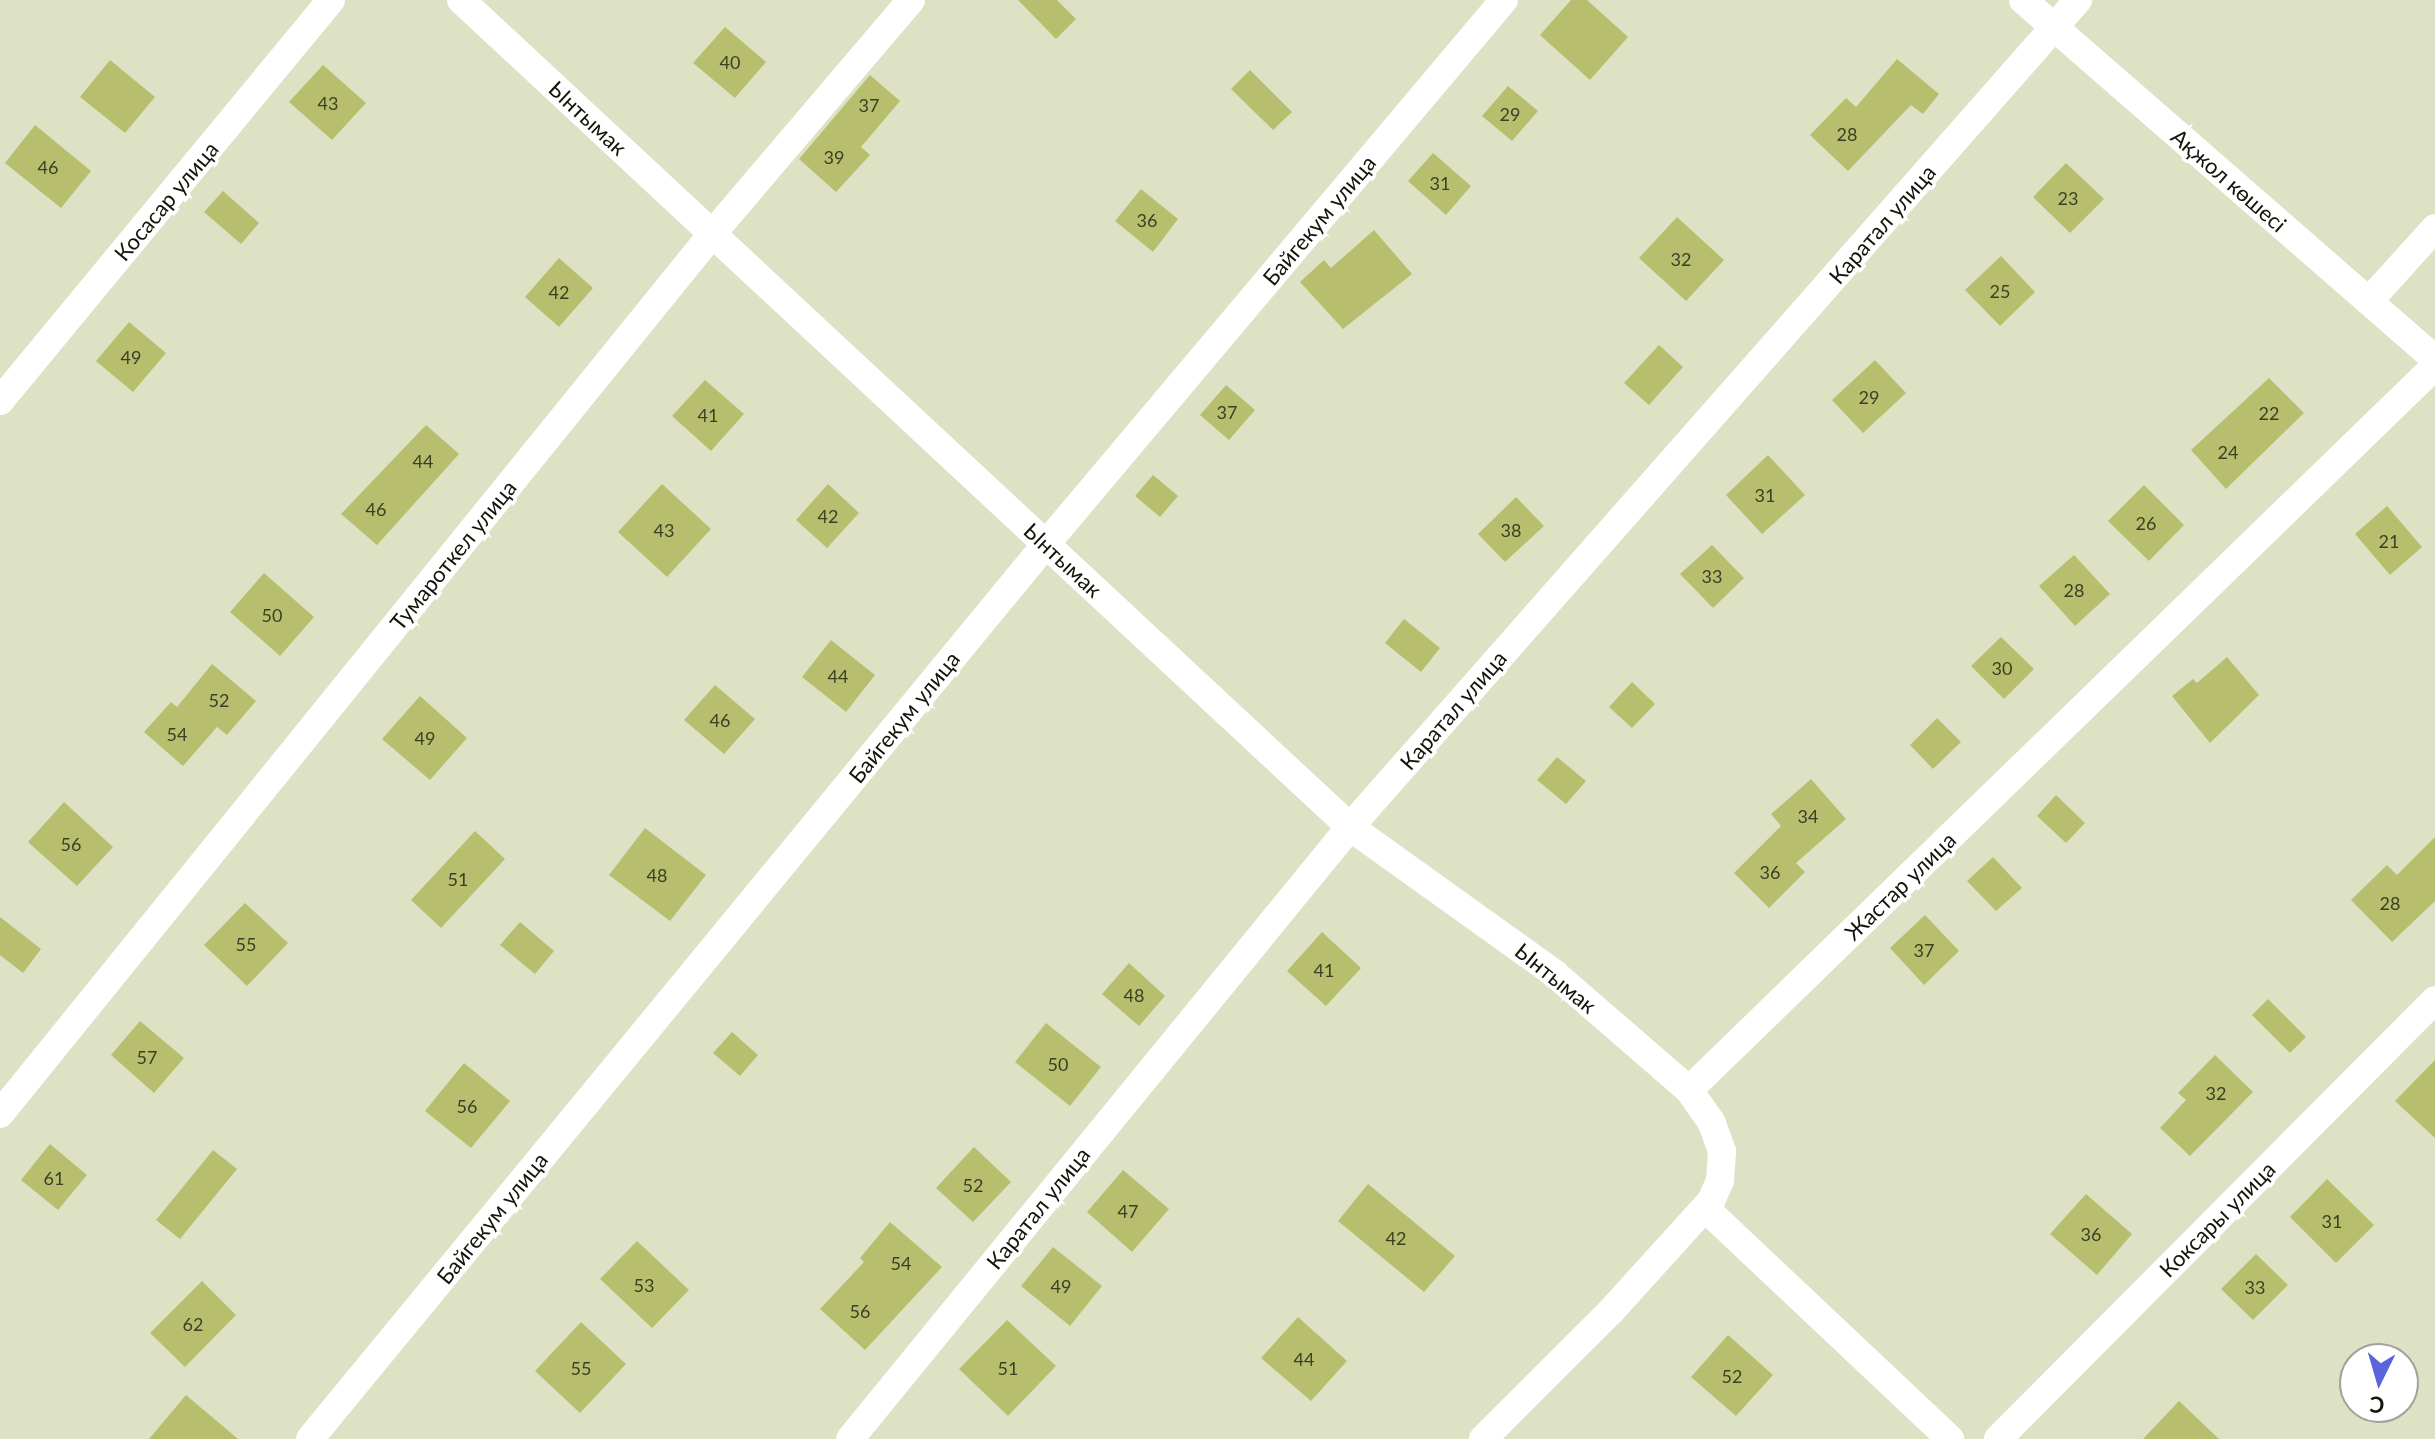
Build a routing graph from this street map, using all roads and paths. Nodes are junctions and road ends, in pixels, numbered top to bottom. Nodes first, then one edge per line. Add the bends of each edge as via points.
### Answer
1 (331, 0) edge
2 (461, 0) edge
3 (911, 0) edge
4 (1504, 0) edge
5 (2023, 0) edge
6 (2078, 0) edge
7 (2055, 28) junction
8 (2435, 228) edge
9 (712, 234) junction
10 (2369, 301) junction
11 (2435, 359) edge
12 (2435, 366) edge
13 (0, 401) edge
14 (1046, 544) junction
15 (1350, 827) junction
16 (2435, 1000) edge
17 (1689, 1090) junction
18 (0, 1114) edge
19 (1705, 1208) junction
20 (310, 1439) edge
21 (850, 1439) edge
22 (1483, 1439) edge
23 (1950, 1439) edge
24 (1998, 1439) edge

1 - 13 street, Косасар улица
2 - 9 street, Ынтымак
3 - 9 street, Тумароткел улица
4 - 14 street, Байгекум улица
5 - 7 street, Ақжол көшесі
6 - 7 street, Каратал улица
7 - 10 street, Ақжол көшесі
7 - 15 street, Каратал улица
8 - 10 street
9 - 14 street, Ынтымак
9 - 18 street, Тумароткел улица
10 - 11 street, Ақжол көшесі
12 - 17 street, Жастар улица
14 - 15 street, Ынтымак
14 - 20 street, Байгекум улица
15 - 17 street, Ынтымак via 1555,974
15 - 21 street, Каратал улица
16 - 24 street, Коксары улица
17 - 19 street via 1712,1123 1722,1151 1720,1181
19 - 22 street
19 - 23 street

